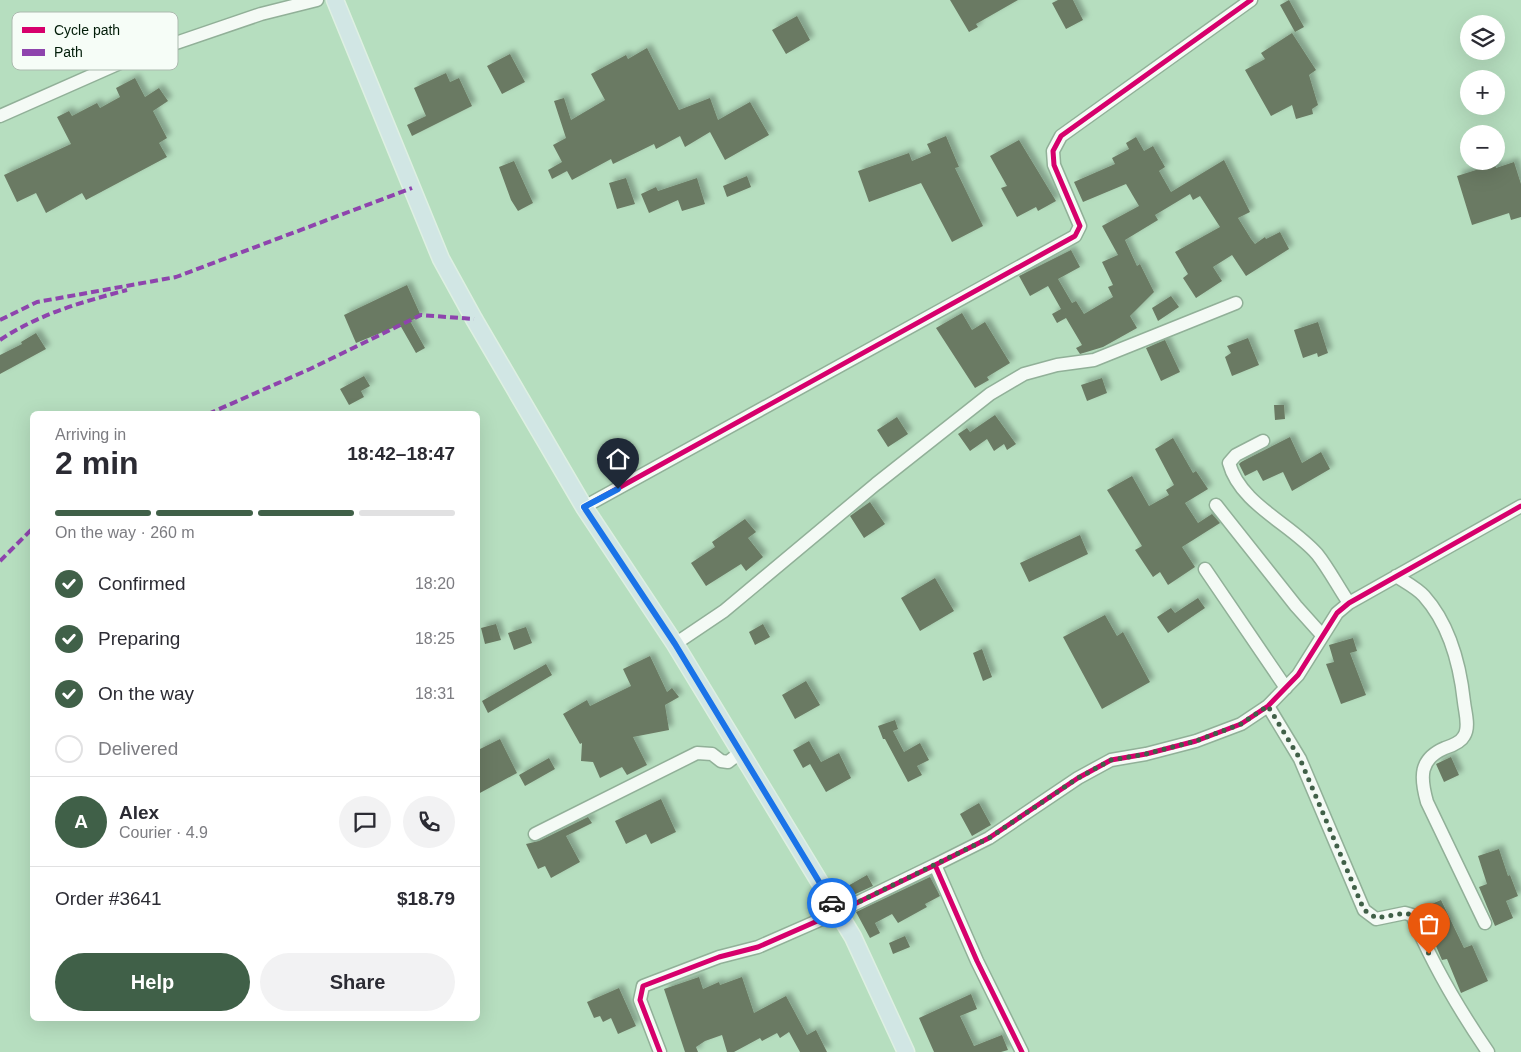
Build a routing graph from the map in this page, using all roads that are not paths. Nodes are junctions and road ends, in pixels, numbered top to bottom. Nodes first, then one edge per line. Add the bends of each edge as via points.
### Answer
1 (317, 0) edge
2 (334, 0) edge
3 (1252, 0) edge
4 (178, 42) edge
5 (104, 70) edge
6 (0, 116) edge
7 (1236, 303) dead end
8 (1263, 441) dead end
9 (1216, 505) dead end
10 (1521, 506) edge
11 (584, 507) junction
12 (1205, 569) dead end
13 (1396, 576) junction
14 (1349, 603) junction
15 (1322, 635) junction
16 (675, 644) junction
17 (1286, 688) junction
18 (1268, 706) junction
19 (741, 752) junction
20 (535, 834) dead end
21 (935, 865) junction
22 (838, 912) junction
23 (1485, 923) dead end
24 (660, 1052) edge
25 (906, 1052) edge
26 (1022, 1052) edge
27 (1488, 1052) edge

1 - 4 street via 261,14
2 - 11 main road via 441,259
3 - 11 street via 1061,136 1053,151 1054,165 1080,226 1075,236
5 - 6 street
7 - 16 street via 1094,360 1057,364 1024,374 990,394 724,611
8 - 14 street via 1236,455 1230,463 1232,475 1252,498 1317,554
9 - 15 street
10 - 13 street
11 - 16 main road
12 - 17 street
13 - 14 street
13 - 23 street via 1424,595 1444,626 1460,670 1467,725 1464,737 1454,745 1433,753 1425,765 1422,784 1427,802
14 - 15 street via 1337,613
15 - 17 street via 1298,675
16 - 19 main road
17 - 18 street
18 - 21 street via 1241,724 1196,741 1111,760 1064,787 989,838
18 - 27 street via 1300,759 1364,910 1376,918 1405,913 1412,915 1436,970
19 - 20 street via 728,762 721,762 712,754 697,753
19 - 22 main road
21 - 22 street
21 - 26 street
22 - 24 street via 758,947 719,957 643,986 640,1000
22 - 25 main road via 853,937

